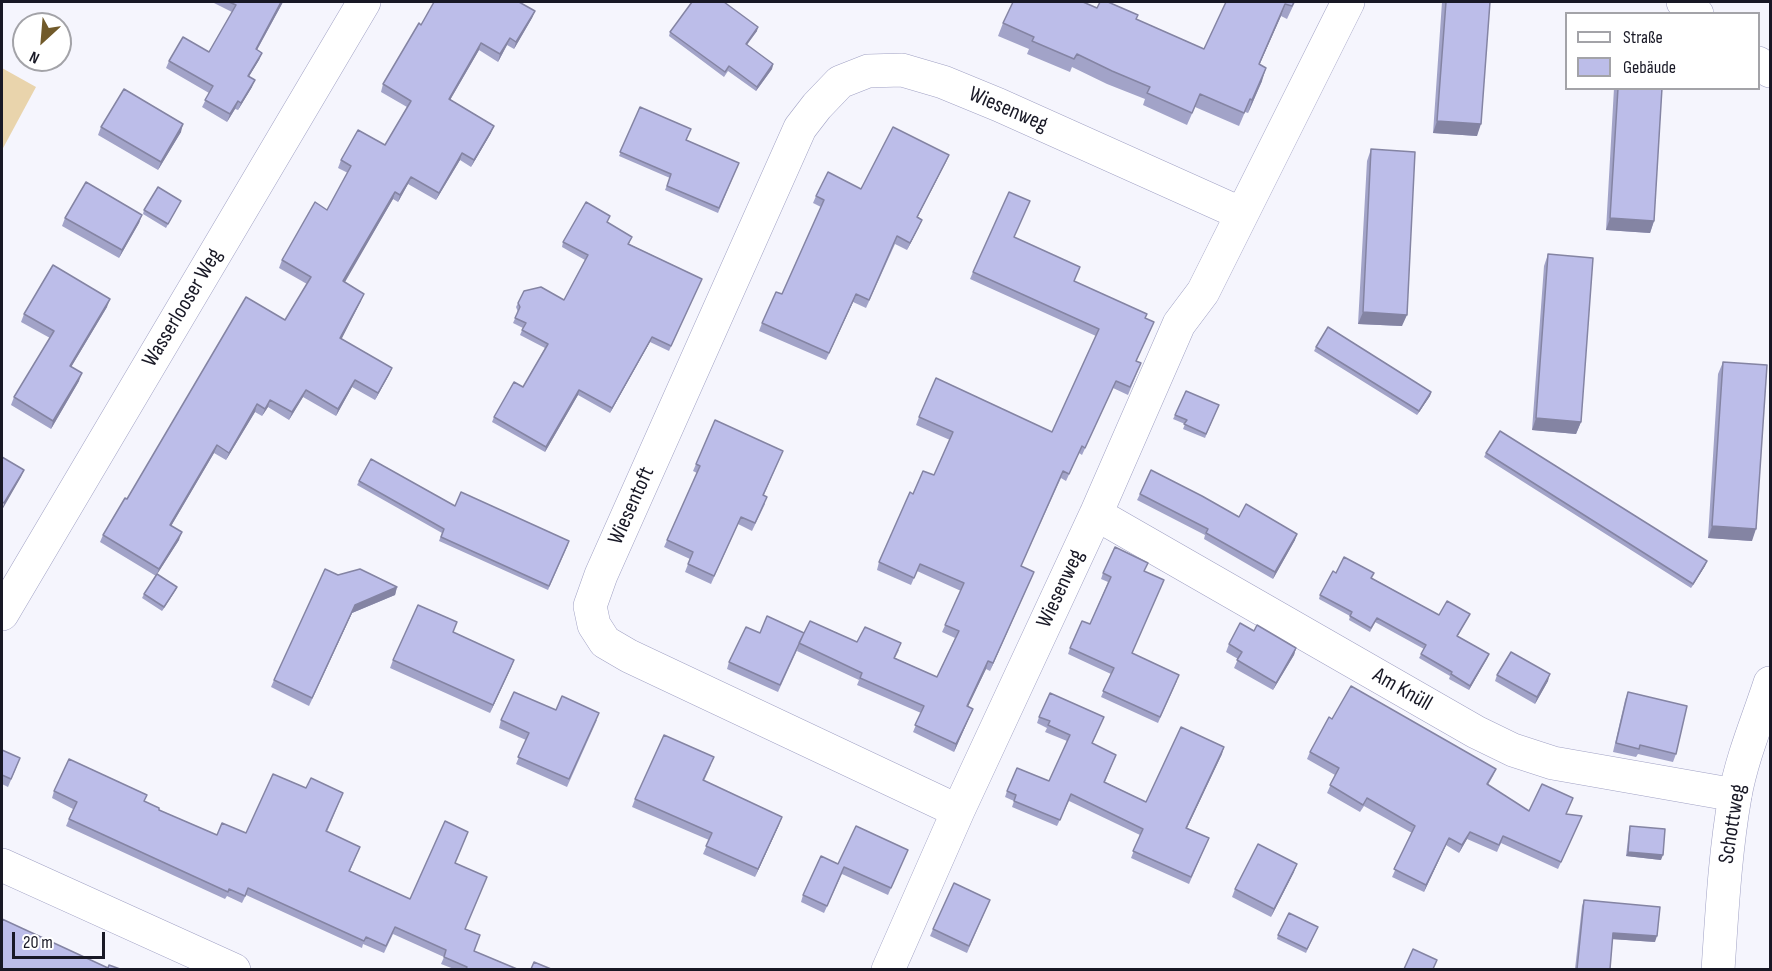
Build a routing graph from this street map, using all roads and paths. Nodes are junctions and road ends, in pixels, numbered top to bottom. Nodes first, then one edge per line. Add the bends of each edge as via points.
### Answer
1 (364, 2) edge
2 (1348, 2) edge
3 (1683, 2) edge
4 (1695, 12) edge
5 (902, 70) joint
6 (1242, 214) junction
7 (1096, 514) junction
8 (2, 614) edge
9 (1770, 683) edge
10 (1735, 795) junction
11 (958, 811) junction
12 (2, 865) edge
13 (234, 969) edge
14 (888, 969) edge
15 (1718, 969) edge

1 - 8 street, Wasserlooser Weg
2 - 6 street, Wiesenweg
3 - 4 street
5 - 6 street, Wiesenweg via 999,105
5 - 11 street, Wiesentoft via 868,71 840,82 800,128 590,606 594,625 605,642 629,656
6 - 7 street, Wiesenweg via 1203,292 1179,324
7 - 10 street, Am Knüll via 1513,750 1553,763
7 - 11 street, Wiesenweg
9 - 10 street, Schottweg
10 - 15 street, Schottweg
11 - 14 street, Wiesenweg
12 - 13 street

